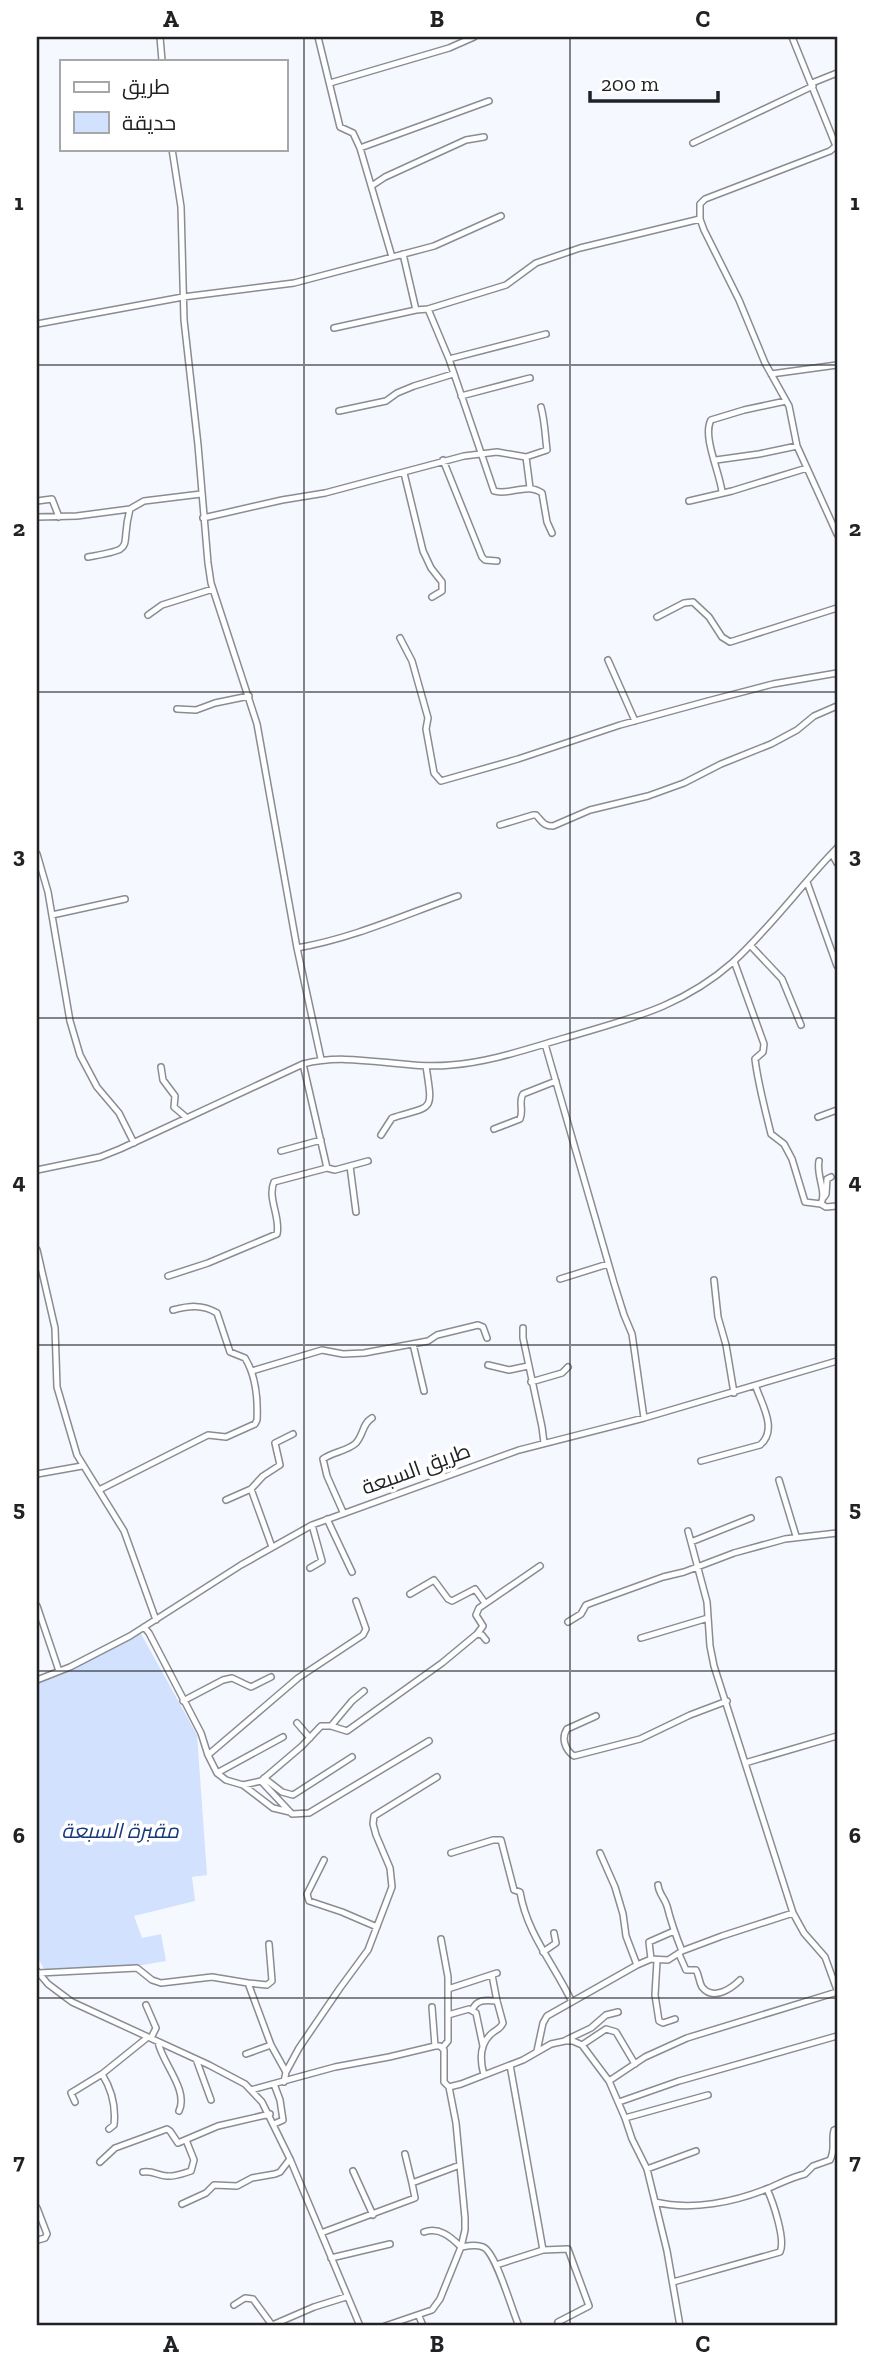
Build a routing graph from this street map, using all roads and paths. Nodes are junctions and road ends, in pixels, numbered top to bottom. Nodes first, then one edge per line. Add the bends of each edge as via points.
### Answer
1 (160, 37) edge
2 (318, 37) edge
3 (474, 37) edge
4 (792, 37) edge
5 (162, 60) edge
6 (837, 73) edge
7 (330, 83) junction
8 (812, 85) junction
9 (489, 101) dead end
10 (834, 130) edge
11 (484, 136) dead end
12 (693, 143) dead end
13 (360, 148) junction
14 (172, 150) edge
15 (373, 185) junction
16 (501, 216) dead end
17 (699, 219) junction
18 (403, 254) junction
19 (393, 257) junction
20 (183, 297) junction
21 (428, 309) junction
22 (416, 310) junction
23 (37, 324) edge
24 (334, 328) dead end
25 (546, 334) dead end
26 (449, 359) junction
27 (837, 365) edge
28 (453, 374) junction
29 (771, 374) junction
30 (530, 378) dead end
31 (461, 397) junction
32 (786, 401) junction
33 (541, 407) dead end
34 (340, 411) dead end
35 (797, 446) junction
36 (479, 453) junction
37 (526, 457) junction
38 (443, 460) junction
39 (716, 460) junction
40 (807, 468) junction
41 (404, 473) junction
42 (530, 488) junction
43 (722, 492) junction
44 (201, 494) junction
45 (37, 501) edge
46 (689, 501) dead end
47 (130, 509) junction
48 (37, 517) edge
49 (60, 517) junction
50 (203, 518) junction
51 (552, 533) dead end
52 (837, 534) edge
53 (89, 557) dead end
54 (497, 561) dead end
55 (213, 589) junction
56 (432, 597) dead end
57 (837, 608) edge
58 (148, 615) dead end
59 (657, 617) dead end
60 (400, 638) dead end
61 (608, 660) dead end
62 (837, 673) edge
63 (249, 696) junction
64 (837, 706) edge
65 (177, 709) dead end
66 (635, 721) junction
67 (500, 825) dead end
68 (837, 848) edge
69 (37, 853) edge
70 (832, 854) junction
71 (837, 863) edge
72 (807, 882) junction
73 (458, 896) dead end
74 (125, 900) dead end
75 (52, 915) junction
76 (750, 945) junction
77 (297, 948) junction
78 (734, 961) junction
79 (837, 966) edge
80 (801, 1025) dead end
81 (545, 1044) junction
82 (321, 1059) junction
83 (303, 1064) junction
84 (426, 1066) junction
85 (161, 1067) dead end
86 (556, 1081) junction
87 (837, 1110) edge
88 (818, 1117) dead end
89 (187, 1118) junction
90 (494, 1129) dead end
91 (381, 1135) dead end
92 (321, 1140) junction
93 (134, 1143) junction
94 (281, 1151) dead end
95 (368, 1161) dead end
96 (819, 1161) dead end
97 (350, 1166) junction
98 (327, 1168) junction
99 (37, 1170) edge
100 (831, 1177) dead end
101 (824, 1197) junction
102 (821, 1204) junction
103 (837, 1206) edge
104 (356, 1212) dead end
105 (37, 1251) edge
106 (608, 1264) junction
107 (169, 1276) dead end
108 (560, 1279) dead end
109 (714, 1280) dead end
110 (173, 1310) dead end
111 (523, 1328) dead end
112 (487, 1338) dead end
113 (413, 1344) junction
114 (837, 1361) edge
115 (488, 1365) dead end
116 (528, 1366) junction
117 (568, 1367) dead end
118 (251, 1371) junction
119 (531, 1382) junction
120 (756, 1387) junction
121 (424, 1391) dead end
122 (734, 1392) junction
123 (372, 1418) dead end
124 (644, 1418) junction
125 (293, 1434) dead end
126 (544, 1443) junction
127 (701, 1461) dead end
128 (82, 1466) junction
129 (37, 1474) edge
130 (779, 1480) dead end
131 (251, 1489) junction
132 (99, 1490) junction
133 (226, 1500) dead end
134 (344, 1512) junction
135 (751, 1518) dead end
136 (327, 1519) junction
137 (312, 1525) junction
138 (688, 1531) dead end
139 (837, 1532) edge
140 (796, 1536) junction
141 (691, 1542) junction
142 (272, 1547) junction
143 (540, 1566) dead end
144 (699, 1567) junction
145 (310, 1569) dead end
146 (352, 1572) dead end
147 (410, 1594) dead end
148 (356, 1601) dead end
149 (485, 1604) junction
150 (37, 1606) edge
151 (708, 1618) junction
152 (156, 1620) junction
153 (568, 1622) dead end
154 (144, 1627) junction
155 (477, 1634) junction
156 (641, 1638) dead end
157 (486, 1640) dead end
158 (59, 1671) junction
159 (271, 1677) dead end
160 (37, 1680) edge
161 (364, 1692) dead end
162 (183, 1701) junction
163 (727, 1701) junction
164 (596, 1716) dead end
165 (298, 1723) dead end
166 (331, 1726) junction
167 (837, 1735) edge
168 (283, 1737) dead end
169 (310, 1738) junction
170 (429, 1741) dead end
171 (208, 1755) junction
172 (352, 1757) dead end
173 (745, 1763) junction
174 (217, 1773) junction
175 (436, 1777) dead end
176 (262, 1779) junction
177 (243, 1785) junction
178 (290, 1812) junction
179 (451, 1853) dead end
180 (600, 1853) dead end
181 (324, 1860) dead end
182 (658, 1885) dead end
183 (793, 1913) junction
184 (377, 1927) junction
185 (674, 1931) junction
186 (554, 1933) dead end
187 (441, 1939) dead end
188 (269, 1944) dead end
189 (543, 1952) junction
190 (681, 1953) junction
191 (654, 1960) junction
192 (637, 1965) junction
193 (39, 1974) edge
194 (740, 1980) dead end
195 (37, 1983) edge
196 (248, 1983) junction
197 (448, 1989) junction
198 (837, 1991) edge
199 (496, 2001) junction
200 (572, 2002) junction
201 (146, 2005) dead end
202 (432, 2007) dead end
203 (472, 2010) junction
204 (618, 2012) dead end
205 (448, 2014) junction
206 (675, 2019) dead end
207 (598, 2024) junction
208 (606, 2029) junction
209 (837, 2036) edge
210 (149, 2037) junction
211 (565, 2040) junction
212 (159, 2042) junction
213 (271, 2045) junction
214 (582, 2045) junction
215 (435, 2046) junction
216 (483, 2046) junction
217 (443, 2047) junction
218 (537, 2052) junction
219 (246, 2054) dead end
220 (196, 2059) junction
221 (635, 2064) junction
222 (510, 2065) junction
223 (286, 2072) junction
224 (102, 2074) junction
225 (484, 2075) junction
226 (609, 2081) junction
227 (284, 2082) junction
228 (274, 2084) junction
229 (449, 2087) junction
230 (251, 2090) junction
231 (708, 2095) dead end
232 (211, 2100) dead end
233 (75, 2102) dead end
234 (619, 2102) junction
235 (179, 2111) dead end
236 (270, 2114) junction
237 (625, 2118) junction
238 (274, 2124) junction
239 (109, 2129) dead end
240 (837, 2129) edge
241 (186, 2140) junction
242 (696, 2151) dead end
243 (405, 2154) dead end
244 (290, 2159) junction
245 (830, 2160) junction
246 (100, 2162) dead end
247 (837, 2162) edge
248 (460, 2165) junction
249 (647, 2169) junction
250 (353, 2171) dead end
251 (143, 2172) dead end
252 (412, 2183) junction
253 (767, 2189) junction
254 (656, 2203) junction
255 (182, 2204) dead end
256 (37, 2208) edge
257 (373, 2215) junction
258 (424, 2232) dead end
259 (321, 2233) junction
260 (38, 2240) dead end
261 (390, 2244) dead end
262 (461, 2246) junction
263 (543, 2250) junction
264 (331, 2258) junction
265 (496, 2264) junction
266 (673, 2282) junction
267 (346, 2297) junction
268 (234, 2305) dead end
269 (419, 2316) junction
270 (558, 2322) dead end
271 (271, 2325) edge
272 (360, 2326) edge
273 (385, 2326) edge
274 (423, 2326) edge
275 (519, 2326) edge
276 (680, 2326) edge

1 - 5 street
2 - 7 street
3 - 7 street
4 - 8 street
6 - 8 street
7 - 13 street via 340,127 352,133
8 - 10 street
8 - 12 street
9 - 13 street
10 - 17 street via 834,149 705,199
11 - 15 street via 466,140
13 - 15 street
14 - 20 street via 183,227
15 - 19 street
16 - 18 street via 434,246
17 - 21 street via 580,248 536,263 506,285
17 - 29 street
18 - 19 street
18 - 22 street
19 - 20 street via 294,283
20 - 23 street
20 - 44 street
21 - 22 street
21 - 26 street
22 - 24 street
25 - 26 street
26 - 28 street
27 - 29 street
28 - 31 street
28 - 34 street via 386,401
29 - 32 street
30 - 31 street
31 - 36 street
32 - 35 street
32 - 39 street via 711,420 707,433
33 - 37 street via 547,450
35 - 39 street
35 - 40 street
36 - 37 street
36 - 38 street
36 - 42 street via 496,493
37 - 42 street
38 - 41 street
38 - 54 street via 482,557
39 - 43 street
40 - 43 street
40 - 52 street
41 - 50 street
41 - 56 street via 423,551 442,583 442,591
42 - 51 street via 542,493
43 - 46 street
44 - 47 street via 144,501
44 - 50 street
45 - 49 street via 52,499
47 - 49 street
47 - 53 street via 124,547
48 - 49 street
50 - 55 street
55 - 58 street via 155,607
55 - 63 street
57 - 59 street via 730,642 693,602
60 - 66 street via 412,661 428,718 434,773 441,781
61 - 66 street
62 - 66 street via 773,684
63 - 65 street via 196,710
63 - 77 street via 265,758
64 - 67 street via 771,744 648,796 590,810 552,826 541,823 536,815
68 - 70 street
69 - 75 street
70 - 71 street
70 - 72 street
72 - 76 street
72 - 79 street
73 - 77 street via 358,934
74 - 75 street
75 - 93 street via 80,1055 97,1087 120,1112
76 - 78 street
76 - 80 street via 786,986
77 - 82 street
78 - 81 street via 662,1009
78 - 102 street via 764,1044 755,1059 771,1134 792,1158 805,1202
81 - 84 street via 474,1063
81 - 86 street
82 - 83 street
82 - 84 street
83 - 89 street
83 - 92 street
84 - 91 street via 427,1107 392,1118
85 - 89 street via 163,1080 175,1096 174,1107
86 - 90 street via 523,1094 520,1119
86 - 106 street
87 - 88 street
89 - 93 street
92 - 94 street
92 - 98 street
93 - 99 street via 100,1157
95 - 97 street
96 - 101 street
97 - 98 street
97 - 104 street
98 - 107 street via 274,1182 271,1191 278,1234
100 - 101 street
101 - 102 street
102 - 103 street
105 - 128 street via 55,1328 57,1387
106 - 108 street
106 - 124 street via 634,1340
109 - 122 street
110 - 118 street via 195,1305 217,1313 230,1352 245,1357
111 - 116 street
112 - 113 street via 480,1325
113 - 118 street via 344,1354 322,1350
113 - 121 street
114 - 120 street, طريق السبعة
115 - 116 street via 509,1370
116 - 119 street
117 - 119 street
118 - 132 street via 257,1404 254,1424 226,1437 208,1434
119 - 126 street
120 - 122 street, طريق السبعة
120 - 127 street via 769,1424 764,1442
122 - 124 street, طريق السبعة
123 - 134 street via 354,1445 324,1459
124 - 126 street, طريق السبعة
125 - 131 street via 275,1443 280,1465
126 - 134 street, طريق السبعة
128 - 129 street
128 - 132 street
130 - 140 street
131 - 133 street
131 - 142 street
132 - 152 street via 124,1531
134 - 136 street, طريق السبعة
135 - 141 street
136 - 137 street, طريق السبعة
136 - 146 street
137 - 142 street, طريق السبعة
137 - 145 street via 322,1561
138 - 141 street
139 - 140 street
140 - 144 street
141 - 144 street
142 - 152 street, طريق السبعة
143 - 149 street
144 - 151 street
144 - 153 street via 586,1605
147 - 149 street via 434,1580 452,1601 475,1589
148 - 171 street via 366,1629 363,1635 298,1678
149 - 155 street via 476,1611 483,1626
150 - 158 street
151 - 156 street
151 - 163 street via 712,1657
152 - 154 street, طريق السبعة
154 - 158 street, طريق السبعة
154 - 162 street
155 - 157 street
155 - 166 street via 347,1731
158 - 160 street, طريق السبعة
159 - 162 street via 251,1688 232,1678 223,1680
161 - 166 street
162 - 171 street
163 - 164 street via 640,1739 573,1756 564,1733
163 - 173 street
165 - 169 street
166 - 169 street via 321,1726
167 - 173 street
168 - 174 street
169 - 176 street
170 - 178 street via 309,1813
171 - 174 street
172 - 176 street via 293,1794
173 - 183 street
174 - 177 street
175 - 184 street via 374,1816 392,1874 392,1887
176 - 177 street
176 - 178 street
177 - 178 street via 273,1808
179 - 189 street via 501,1840 514,1890 520,1892
180 - 192 street via 615,1887
181 - 184 street via 307,1894 309,1901
182 - 185 street
183 - 190 street
183 - 198 street via 825,1957
184 - 223 street via 361,1962
185 - 190 street
185 - 191 street via 649,1942
186 - 189 street via 556,1943
187 - 197 street
188 - 196 street via 272,1981 267,1985
189 - 200 street
190 - 191 street via 668,1960
190 - 194 street via 686,1969 696,1970 708,1992 728,1990
191 - 192 street
191 - 206 street via 659,2021
192 - 200 street
193 - 195 street
193 - 196 street via 137,1968 161,1983 212,1977
193 - 210 street via 72,2002
196 - 213 street
197 - 199 street via 495,1974
197 - 205 street
198 - 221 street via 687,2038
199 - 203 street via 481,2000
199 - 216 street via 503,2023
200 - 218 street via 547,2016
201 - 210 street via 156,2023
202 - 215 street
203 - 205 street
203 - 216 street via 478,2017
204 - 207 street via 606,2015
205 - 217 street via 448,2041
207 - 208 street
207 - 211 street
208 - 214 street
208 - 221 street via 616,2032
209 - 234 street
210 - 212 street
210 - 224 street
211 - 214 street
211 - 218 street
212 - 220 street
212 - 235 street via 179,2090
213 - 219 street
213 - 223 street
214 - 226 street
215 - 217 street
215 - 227 street
216 - 225 street
217 - 229 street via 444,2082
218 - 222 street
220 - 230 street
220 - 232 street
221 - 226 street
222 - 225 street
222 - 263 street
223 - 227 street
224 - 233 street via 71,2093
224 - 239 street via 114,2102 114,2125
225 - 229 street
226 - 234 street
227 - 228 street
228 - 230 street
228 - 238 street via 283,2120
229 - 248 street
230 - 236 street
231 - 237 street
234 - 237 street
236 - 238 street
236 - 241 street via 218,2126
237 - 249 street
238 - 244 street
240 - 245 street
241 - 246 street via 176,2143 167,2129 115,2148
241 - 251 street via 194,2160 191,2171 171,2176
242 - 249 street
243 - 252 street
244 - 255 street via 280,2172 237,2186 214,2185
244 - 259 street
245 - 247 street
245 - 253 street
248 - 252 street
248 - 262 street via 465,2218
249 - 254 street
250 - 257 street
252 - 257 street via 415,2199
253 - 254 street via 721,2202
253 - 266 street via 781,2236 780,2252
254 - 266 street
256 - 260 street via 47,2234
257 - 259 street
258 - 262 street via 433,2229
259 - 264 street
261 - 264 street
262 - 265 street via 485,2248
262 - 269 street via 437,2305
263 - 265 street
263 - 270 street via 568,2249 590,2304
264 - 267 street
265 - 275 street
266 - 276 street
267 - 271 street
267 - 272 street
268 - 271 street via 253,2299
269 - 273 street
269 - 274 street

